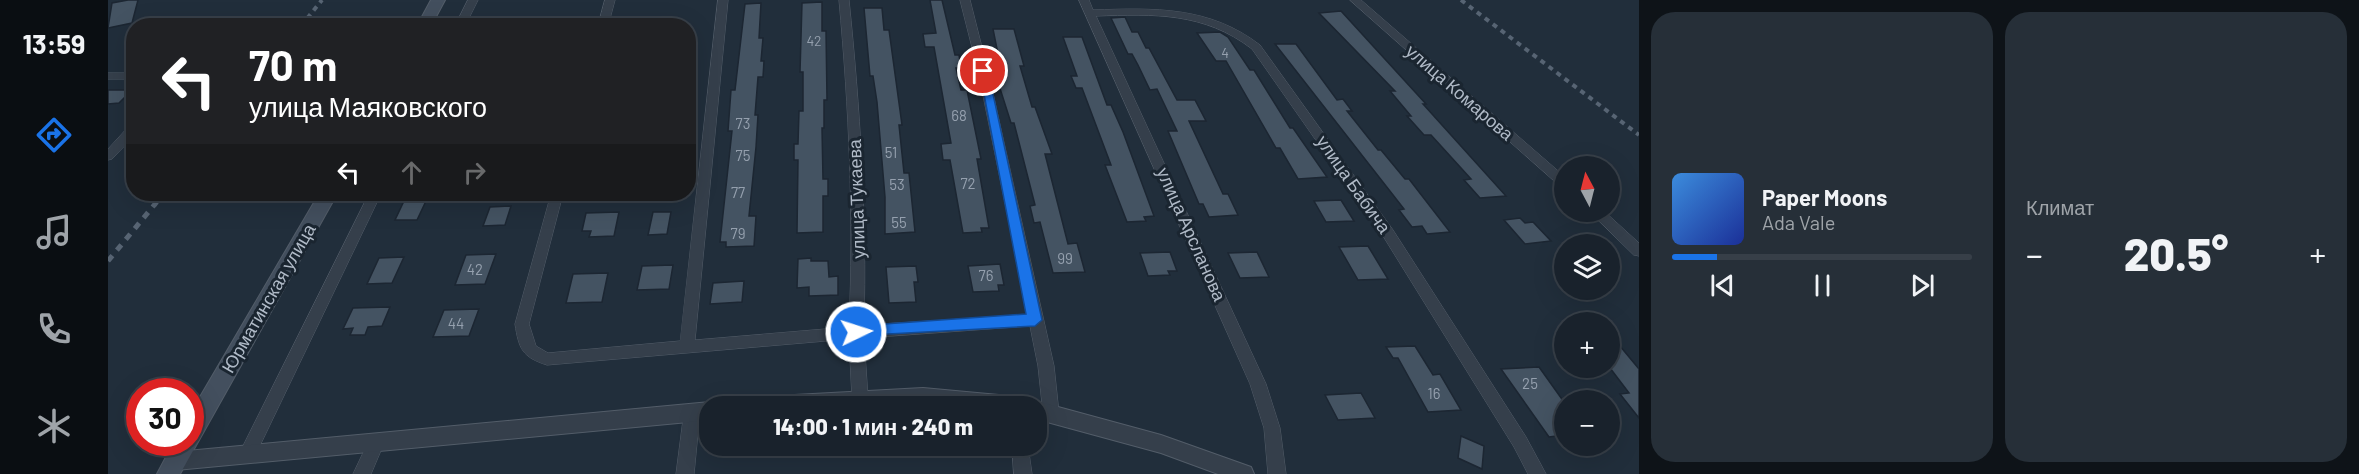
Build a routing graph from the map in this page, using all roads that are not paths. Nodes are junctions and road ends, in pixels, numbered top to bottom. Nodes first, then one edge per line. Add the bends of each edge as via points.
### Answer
1 (438, 0) edge
2 (473, 0) edge
3 (610, 0) edge
4 (723, 0) edge
5 (844, 0) edge
6 (965, 0) edge
7 (1084, 0) edge
8 (1355, 0) edge
9 (1090, 13) junction
10 (428, 18) edge
11 (464, 18) edge
12 (605, 18) edge
13 (108, 76) edge
14 (126, 76) edge
15 (126, 137) edge
16 (108, 156) edge
17 (1554, 174) edge
18 (324, 201) edge
19 (372, 201) edge
20 (555, 201) edge
21 (1608, 222) edge
22 (1639, 251) edge
23 (1035, 320) junction
24 (856, 332) junction
25 (687, 347) junction
26 (860, 396) edge
27 (1045, 396) edge
28 (204, 411) edge
29 (699, 411) edge
30 (1047, 412) edge
31 (699, 419) edge
32 (377, 441) junction
33 (248, 453) junction
34 (1021, 456) edge
35 (177, 459) edge
36 (362, 474) edge
37 (685, 474) edge
38 (1023, 474) edge
39 (1244, 474) edge
40 (1277, 474) edge
41 (1536, 474) edge

1 - 10 main road
2 - 11 street
3 - 12 street
4 - 25 street
5 - 24 street, улица Тукаева via 853,94
6 - 23 street
7 - 9 street, улица Арсланова
8 - 17 street, улица Комарова
9 - 40 street, улица Арсланова via 1265,401 1278,447
9 - 41 street, улица Бабича via 1188,14 1234,31 1256,47 1388,233 1520,442
13 - 14 street
15 - 16 street
18 - 28 main road, Юрматинская улица
19 - 33 street
20 - 25 street via 522,324 526,346 533,354 548,359
21 - 22 street
23 - 24 street
23 - 27 street via 1046,366
24 - 25 street
24 - 26 street, улица Тукаева
29 - 32 street
30 - 39 street via 1161,444
31 - 37 street
32 - 33 street
32 - 36 street
33 - 35 street
34 - 38 street

